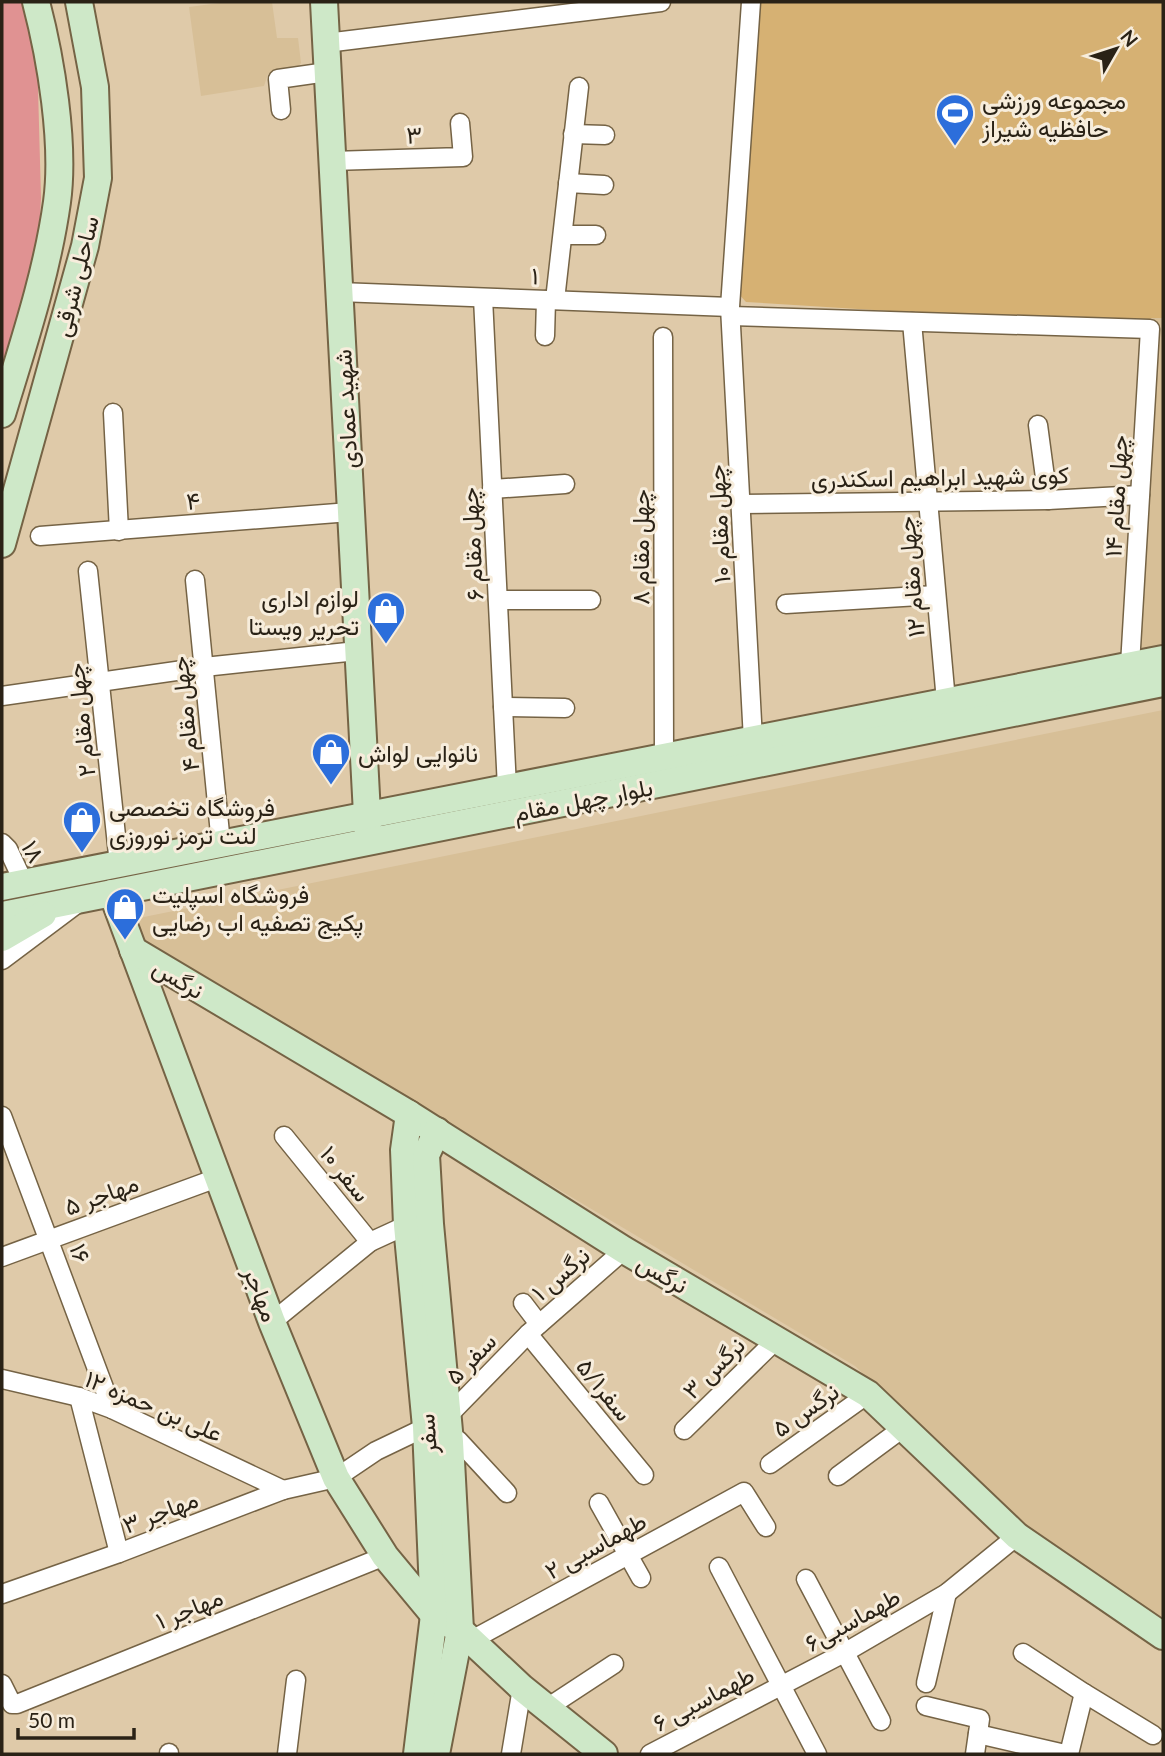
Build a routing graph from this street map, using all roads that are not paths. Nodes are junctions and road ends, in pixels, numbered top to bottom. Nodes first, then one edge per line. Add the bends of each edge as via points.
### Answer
1 (36, 2) edge
2 (79, 2) edge
3 (324, 2) edge
4 (662, 2) edge
5 (751, 2) edge
6 (326, 43) junction
7 (327, 72) junction
8 (579, 87) dead end
9 (281, 110) dead end
10 (460, 123) dead end
11 (573, 134) junction
12 (605, 135) dead end
13 (332, 161) junction
14 (568, 184) junction
15 (604, 185) dead end
16 (564, 234) junction
17 (596, 235) dead end
18 (339, 292) junction
19 (483, 298) junction
20 (550, 300) junction
21 (731, 312) junction
22 (912, 322) junction
23 (1150, 329) joint
24 (545, 336) dead end
25 (663, 337) dead end
26 (113, 413) dead end
27 (2, 414) edge
28 (1038, 425) dead end
29 (565, 484) dead end
30 (492, 489) junction
31 (1139, 495) junction
32 (1048, 500) junction
33 (928, 501) junction
34 (741, 504) junction
35 (350, 512) junction
36 (119, 531) junction
37 (40, 536) dead end
38 (2, 544) edge
39 (89, 572) dead end
40 (195, 580) dead end
41 (936, 595) junction
42 (498, 600) junction
43 (592, 600) dead end
44 (786, 604) dead end
45 (357, 651) junction
46 (1163, 659) edge
47 (1130, 665) junction
48 (204, 667) junction
49 (100, 682) junction
50 (1163, 684) edge
51 (2, 696) edge
52 (946, 701) junction
53 (503, 707) junction
54 (565, 708) dead end
55 (753, 740) junction
56 (664, 757) junction
57 (609, 781) junction
58 (507, 788) junction
59 (366, 816) junction
60 (369, 842) junction
61 (2, 843) edge
62 (221, 844) junction
63 (120, 864) junction
64 (13, 885) edge
65 (112, 893) junction
66 (72, 901) junction
67 (2, 915) edge
68 (2, 938) edge
69 (133, 950) junction
70 (2, 960) edge
71 (409, 1114) joint
72 (2, 1116) edge
73 (284, 1136) dead end
74 (422, 1145) junction
75 (217, 1178) junction
76 (407, 1224) junction
77 (50, 1239) junction
78 (370, 1241) junction
79 (624, 1250) junction
80 (2, 1257) edge
81 (523, 1303) dead end
82 (272, 1322) junction
83 (534, 1329) junction
84 (777, 1339) junction
85 (2, 1379) edge
86 (868, 1394) junction
87 (79, 1397) junction
88 (112, 1409) junction
89 (904, 1428) junction
90 (441, 1429) junction
91 (684, 1430) dead end
92 (770, 1464) dead end
93 (644, 1475) dead end
94 (838, 1476) dead end
95 (336, 1478) junction
96 (283, 1490) junction
97 (507, 1493) dead end
98 (599, 1503) dead end
99 (766, 1527) dead end
100 (1017, 1536) junction
101 (119, 1553) junction
102 (628, 1555) junction
103 (384, 1556) junction
104 (719, 1567) dead end
105 (641, 1578) dead end
106 (806, 1579) dead end
107 (2, 1594) edge
108 (947, 1594) junction
109 (434, 1615) junction
110 (465, 1636) junction
111 (1163, 1636) edge
112 (845, 1653) junction
113 (1023, 1653) dead end
114 (614, 1664) dead end
115 (296, 1680) dead end
116 (926, 1683) dead end
117 (2, 1684) edge
118 (780, 1686) junction
119 (523, 1688) junction
120 (1084, 1693) junction
121 (926, 1706) dead end
122 (547, 1708) junction
123 (881, 1721) dead end
124 (978, 1734) junction
125 (1153, 1735) dead end
126 (286, 1754) edge
127 (417, 1754) edge
128 (436, 1754) edge
129 (511, 1754) edge
130 (604, 1754) edge
131 (650, 1754) edge
132 (817, 1754) edge
133 (975, 1754) edge
134 (1067, 1754) edge

1 - 27 main road via 58,134 57,200 44,273
2 - 38 main road, ساحلی شرقی via 95,87 98,178 85,246
3 - 6 main road, شهید عمادی
4 - 6 street
5 - 21 street, چهل مقام ۱۰
6 - 7 main road, شهید عمادی
7 - 9 street via 278,79
7 - 13 main road, شهید عمادی
8 - 11 street
10 - 13 street, ۳ via 463,157
11 - 12 street
11 - 14 street
13 - 18 main road, شهید عمادی
14 - 15 street
14 - 16 street
16 - 17 street
16 - 20 street
18 - 19 street, ۱
18 - 35 main road, شهید عمادی
19 - 20 street, ۱
19 - 30 street, چهل مقام ۶
20 - 21 street, ۱
20 - 24 street
21 - 22 street, ۱
21 - 34 street, چهل مقام ۱۰
22 - 23 street, ۱
22 - 33 street, چهل مقام ۱۲
23 - 31 street, چهل مقام ۱۴
25 - 56 street, چهل مقام ۸
26 - 36 street
28 - 32 street
29 - 30 street
30 - 42 street, چهل مقام ۶
31 - 32 street, کوی شهید ابراهیم اسکندری
31 - 47 street, چهل مقام ۱۴
32 - 33 street, کوی شهید ابراهیم اسکندری
33 - 34 street, کوی شهید ابراهیم اسکندری
33 - 41 street, چهل مقام ۱۲
34 - 55 street, چهل مقام ۱۰
35 - 36 street, ۴
35 - 45 main road, شهید عمادی
36 - 37 street, ۴
39 - 49 street, چهل مقام ۲
40 - 48 street, چهل مقام ۴
41 - 44 street
41 - 52 street, چهل مقام ۱۲
42 - 43 street
42 - 53 street, چهل مقام ۶
45 - 48 street
45 - 59 main road, شهید عمادی
46 - 47 main road, بلوار چهل مقام
47 - 52 main road, بلوار چهل مقام
48 - 49 street
48 - 62 street, چهل مقام ۴
49 - 51 street
49 - 63 street, چهل مقام ۲
50 - 57 main road, بلوار چهل مقام
52 - 55 main road, بلوار چهل مقام
53 - 54 street
53 - 58 street, چهل مقام ۶
55 - 56 main road, بلوار چهل مقام
56 - 57 main road, بلوار چهل مقام
57 - 58 main road, بلوار چهل مقام
57 - 60 main road, بلوار چهل مقام
58 - 59 main road, بلوار چهل مقام
59 - 60 main road, شهید عمادی
59 - 62 main road, بلوار چهل مقام
60 - 65 main road, بلوار چهل مقام
61 - 64 street, ۱۸ via 8,849
62 - 63 main road, بلوار چهل مقام
63 - 64 main road, بلوار چهل مقام
65 - 66 main road, بلوار چهل مقام
65 - 69 main road, مهاجر
66 - 67 main road, بلوار چهل مقام
66 - 68 main road
66 - 70 street
69 - 71 main road, نرگس
69 - 75 main road, مهاجر
71 - 74 main road, سفر
72 - 77 street, ۱۶
73 - 78 street, ۱۰ سفر
74 - 76 main road, سفر
74 - 79 main road, نرگس
74 - 90 main road, سفر
75 - 77 street, ۵ مهاجر
75 - 82 main road, مهاجر
76 - 78 street
76 - 90 main road, سفر
77 - 80 street, ۵ مهاجر
77 - 88 street, ۱۶
78 - 82 street
79 - 83 street, ۱ نرگس
79 - 84 main road, نرگس
81 - 83 street, ۵/۱سفر
82 - 95 main road, مهاجر
83 - 90 street, ۵ سفر
83 - 93 street, ۵/۱سفر
84 - 86 main road, نرگس
84 - 91 street, ۳ نرگس
85 - 87 street, ۱۲ علی بن حمزه
86 - 89 main road, نرگس
86 - 92 street, ۵ نرگس
87 - 88 street, ۱۲ علی بن حمزه
87 - 101 street
88 - 96 street, ۱۲ علی بن حمزه
89 - 94 street
89 - 100 main road, نرگس
90 - 95 street via 376,1451
90 - 97 street via 458,1440
90 - 109 main road, سفر
90 - 110 main road, سفر
95 - 96 street, ۳ مهاجر
95 - 103 main road, مهاجر
96 - 101 street, ۳ مهاجر
98 - 102 street
99 - 102 street, ۲ طهماسبی via 744,1492
100 - 108 street, ۶طهماسبی
100 - 111 main road, نرگس
101 - 107 street, ۳ مهاجر
102 - 105 street
102 - 110 street, ۲ طهماسبی
103 - 109 main road, مهاجر
103 - 117 street, ۱ مهاجر via 12,1704
104 - 118 street
106 - 112 street
108 - 112 street, ۶طهماسبی
108 - 116 street
109 - 110 main road, مهاجر
109 - 127 main road, سفر
110 - 119 main road, مهاجر
110 - 128 main road, سفر
112 - 118 street, ۶طهماسبی
112 - 123 street
113 - 120 street
114 - 122 street
115 - 126 street
118 - 131 street, ۶ طهماسبی
118 - 132 street
119 - 122 main road, مهاجر
119 - 129 street
120 - 125 street
120 - 134 street
121 - 124 street via 980,1719
122 - 130 main road, مهاجر
124 - 133 street
124 - 134 street

